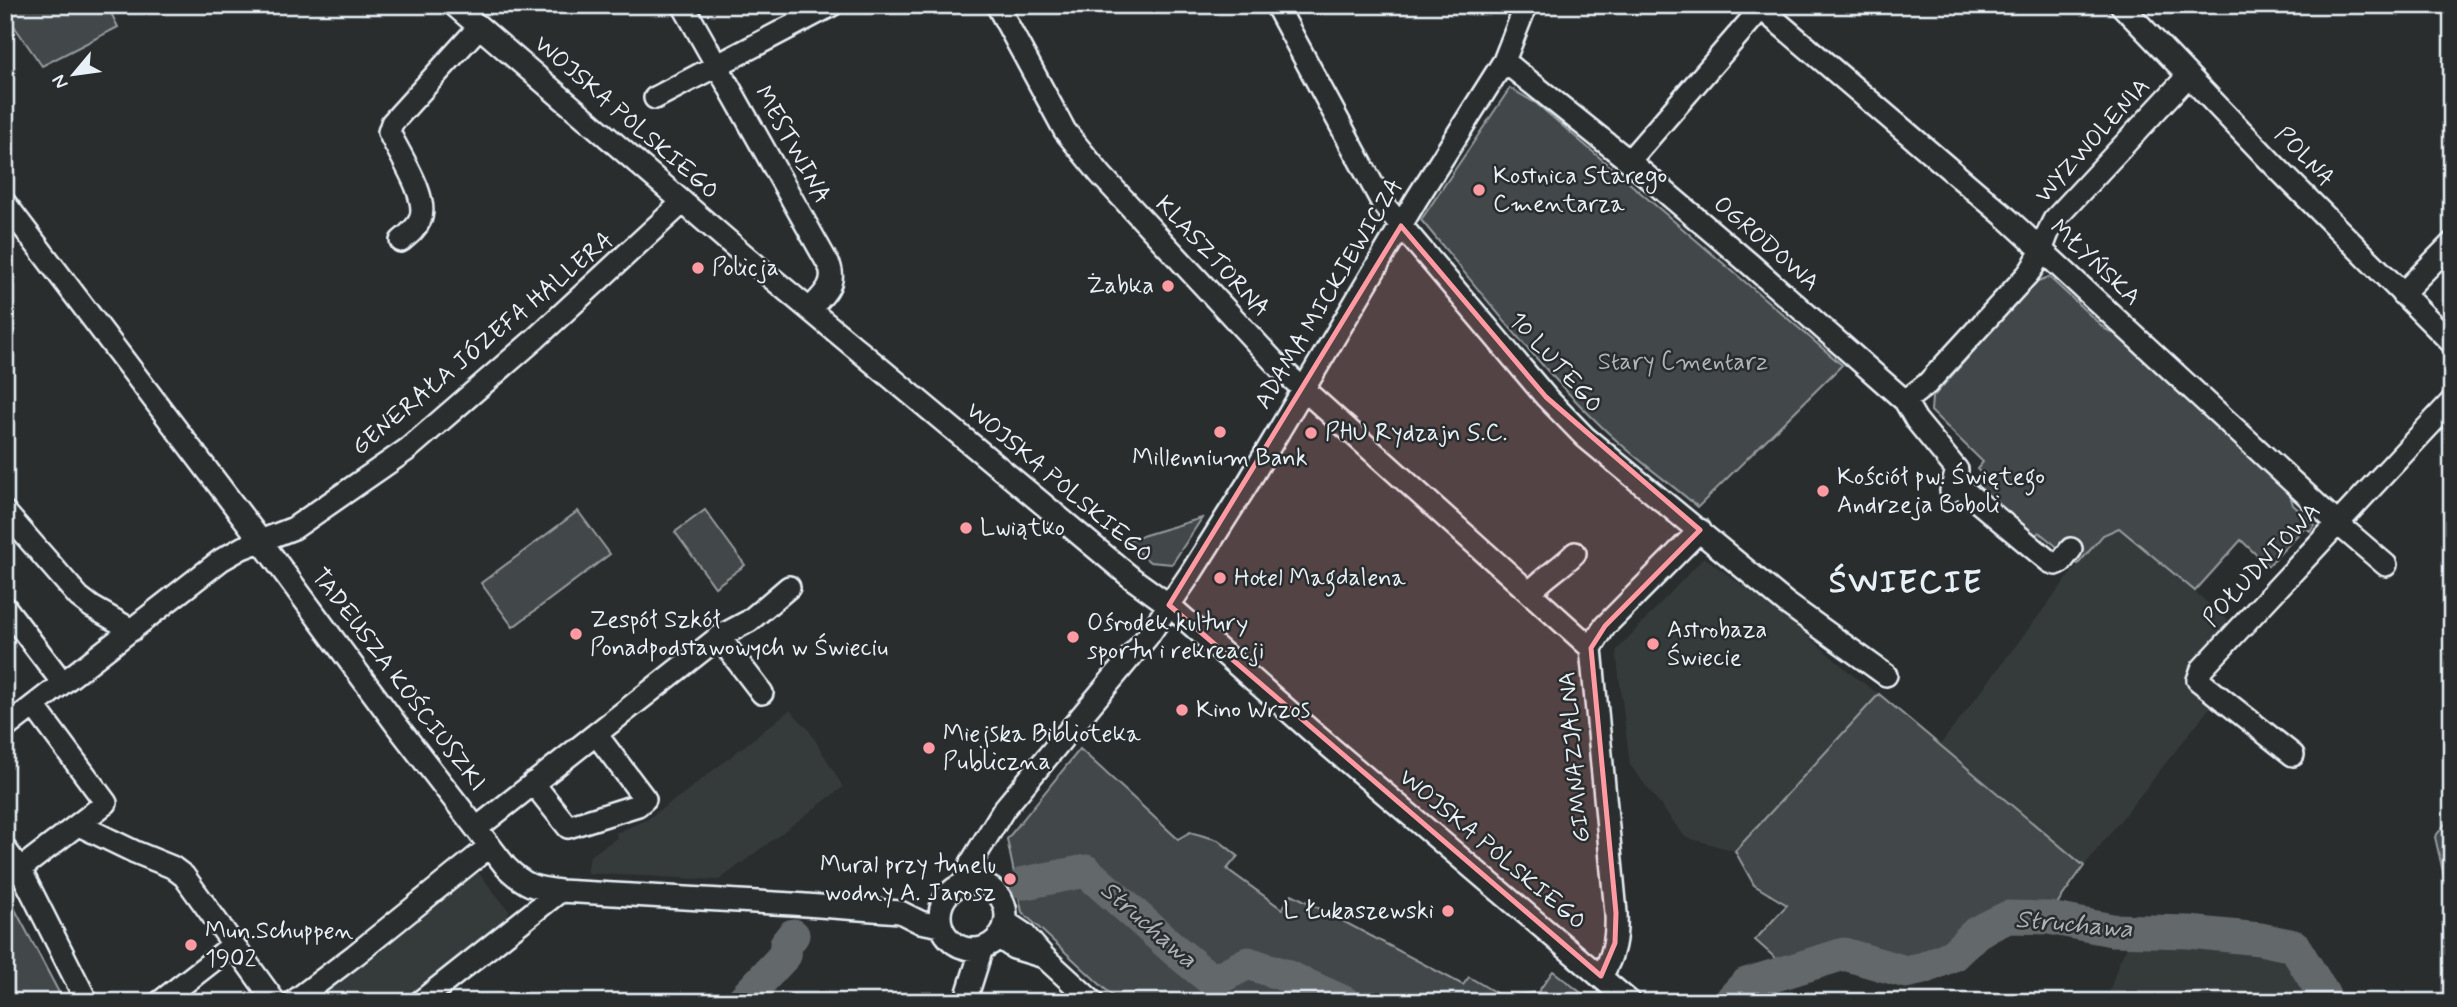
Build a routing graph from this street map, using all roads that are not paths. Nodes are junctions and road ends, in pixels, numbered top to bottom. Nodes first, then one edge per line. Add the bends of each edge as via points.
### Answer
1 (454, 5) edge
2 (684, 5) edge
3 (832, 5) edge
4 (997, 5) edge
5 (1276, 5) edge
6 (1526, 5) edge
7 (2122, 5) edge
8 (1763, 7) edge
9 (480, 27) junction
10 (1504, 61) junction
11 (717, 66) junction
12 (2188, 76) junction
13 (655, 98) dead end
14 (1629, 161) junction
15 (683, 202) junction
16 (5, 203) edge
17 (1401, 226) junction
18 (401, 241) dead end
19 (2452, 243) edge
20 (2042, 250) junction
21 (2402, 294) junction
22 (810, 309) junction
23 (2452, 343) edge
24 (1303, 389) junction
25 (1905, 401) junction
26 (2452, 401) edge
27 (5, 512) edge
28 (2337, 523) junction
29 (1700, 530) junction
30 (261, 541) junction
31 (2071, 549) dead end
32 (1575, 553) dead end
33 (2386, 565) dead end
34 (789, 587) dead end
35 (1530, 593) junction
36 (1168, 605) junction
37 (5, 607) edge
38 (132, 630) junction
39 (719, 637) junction
40 (1591, 648) junction
41 (1886, 675) dead end
42 (63, 684) junction
43 (762, 693) dead end
44 (34, 706) junction
45 (5, 728) edge
46 (596, 734) junction
47 (2293, 755) dead end
48 (533, 783) junction
49 (79, 825) junction
50 (477, 828) junction
51 (985, 842) junction
52 (490, 846) junction
53 (5, 849) edge
54 (12, 872) edge
55 (967, 883) junction
56 (990, 888) junction
57 (560, 891) junction
58 (941, 916) junction
59 (987, 939) junction
60 (233, 945) junction
61 (1601, 976) junction
62 (966, 1000) edge
63 (87, 1002) edge
64 (160, 1002) edge
65 (275, 1002) edge
66 (293, 1002) edge
67 (420, 1002) edge
68 (1093, 1002) edge
69 (1630, 1002) edge

1 - 9 street, WOJSKA POLSKIEGO
2 - 11 street, MESTWINA
3 - 11 street
4 - 24 street, KLASZTORNA via 1082,154
5 - 17 street, 10 LUTEGO via 1383,204
6 - 10 street, ADAMA MICKIEWICZA
7 - 12 street, POLNA
8 - 14 street
8 - 20 street, MŁYŃSKA
9 - 15 street, WOJSKA POLSKIEGO
9 - 18 street via 392,122 389,132 422,206 421,218
10 - 14 street, OGRODOWA
10 - 17 street, ADAMA MICKIEWICZA
11 - 13 street
11 - 22 street, MESTWINA via 831,271 829,288
12 - 20 street, WYZWOLENIA via 2054,220
12 - 21 street, POLNA
14 - 25 street, OGRODOWA
15 - 22 street, WOJSKA POLSKIEGO
15 - 30 street, GENERAŁA JÓZEFA HALLERA via 536,339 408,449 294,528
16 - 30 street, TADEUSZA KOŚCIUSZKI
17 - 24 street, ADAMA MICKIEWICZA
17 - 29 street, 10 LUTEGO via 1565,417
19 - 21 street
20 - 25 street, WYZWOLENIA via 2010,294 1927,384
20 - 28 street, MŁYŃSKA
21 - 23 street, POLNA
22 - 36 street, WOJSKA POLSKIEGO
24 - 35 street, KLASZTORNA
24 - 36 street, ADAMA MICKIEWICZA
25 - 31 street, OGRODOWA via 1958,470 1953,487 2050,562 2061,562
26 - 28 street, POŁUDNIOWA
27 - 38 street via 79,597
28 - 33 street, MŁYŃSKA
28 - 47 street, POŁUDNIOWA via 2202,669 2199,680
29 - 40 street, GIMNAZJALNA via 1605,626
29 - 41 street, 10 LUTEGO via 1786,603
30 - 38 street, GENERAŁA JÓZEFA HALLERA via 221,560
30 - 50 street, TADEUSZA KOŚCIUSZKI
32 - 35 street
34 - 39 street via 749,621
35 - 40 street, KLASZTORNA
36 - 51 street, ADAMA MICKIEWICZA via 1148,636 1004,808
36 - 61 street, WOJSKA POLSKIEGO
37 - 42 street
38 - 42 street, GENERAŁA JÓZEFA HALLERA
39 - 43 street
39 - 46 street
40 - 61 street, GIMNAZJALNA via 1616,913 1615,943
42 - 44 street, GENERAŁA JÓZEFA HALLERA
44 - 45 street, GENERAŁA JÓZEFA HALLERA
44 - 49 street via 106,803
46 - 48 street
46 - 48 street via 645,799 638,805 568,827
48 - 50 street
49 - 54 street
49 - 60 street via 184,876
50 - 52 street, TADEUSZA KOŚCIUSZKI
51 - 55 street, ADAMA MICKIEWICZA via 971,863
51 - 56 street
52 - 57 street, TADEUSZA KOŚCIUSZKI via 522,882
52 - 66 street
53 - 54 street
54 - 63 street
55 - 56 street
55 - 58 street via 951,891
56 - 59 street via 1005,908
57 - 58 street, TADEUSZA KOŚCIUSZKI via 900,912 922,905
57 - 67 street
58 - 59 street via 945,935
59 - 62 street
59 - 68 street via 1044,957
60 - 64 street
60 - 65 street
61 - 69 street, WOJSKA POLSKIEGO

